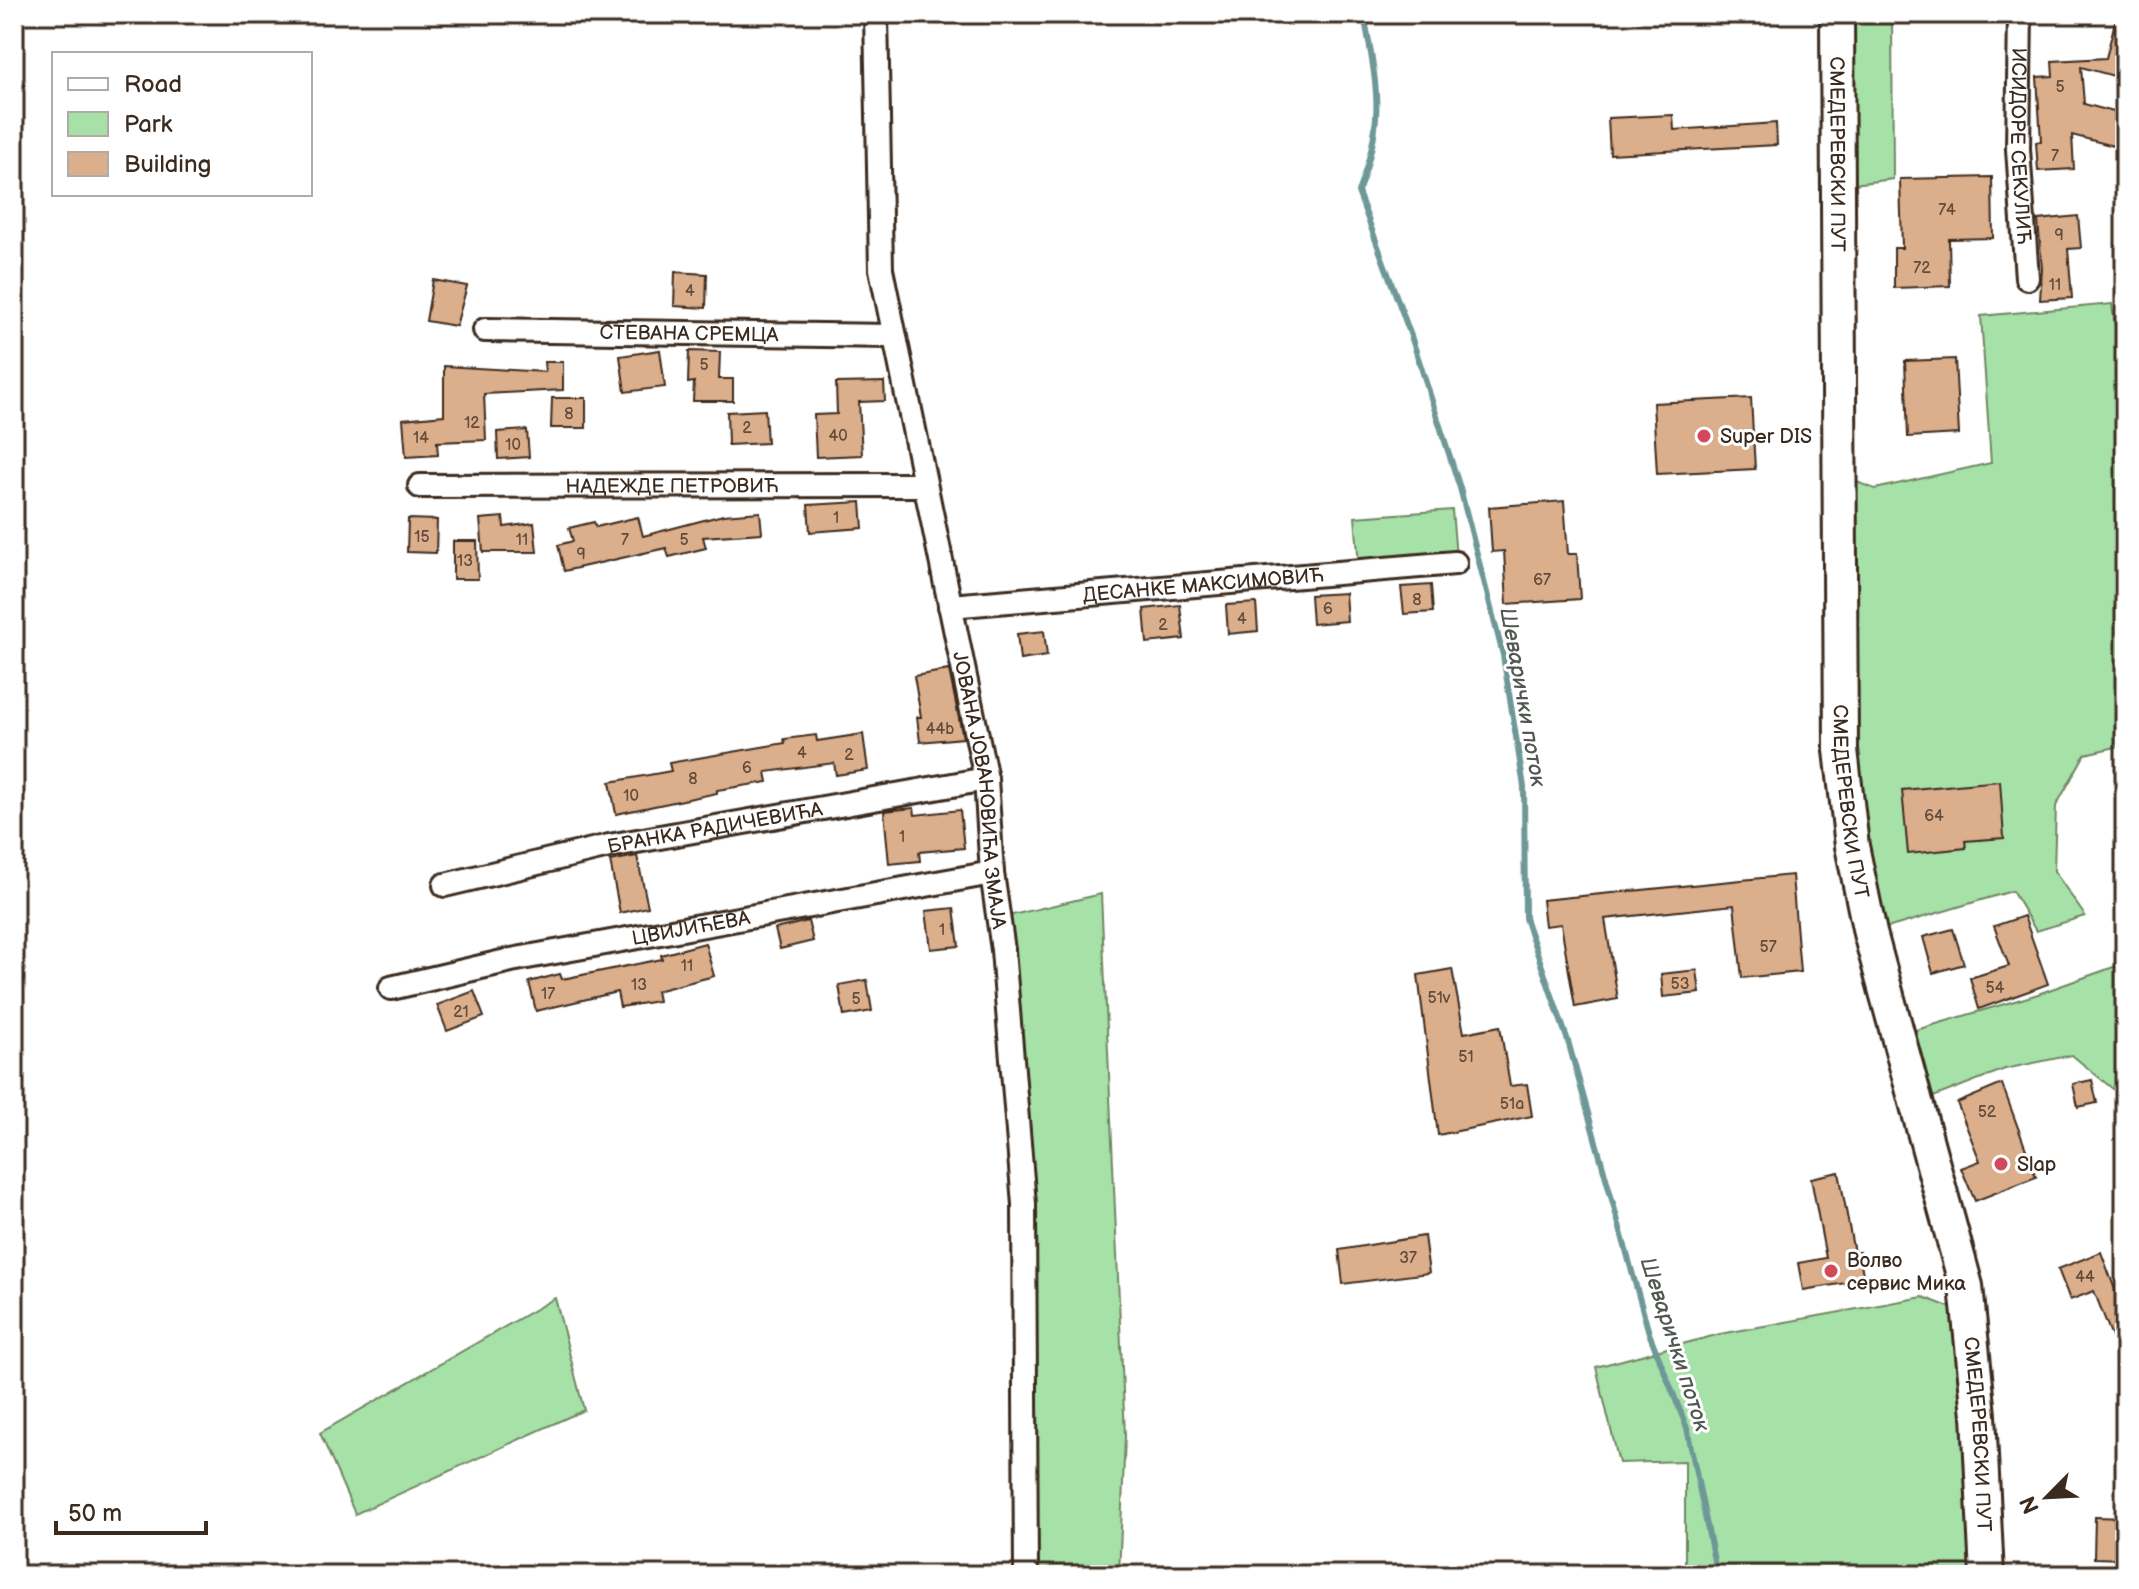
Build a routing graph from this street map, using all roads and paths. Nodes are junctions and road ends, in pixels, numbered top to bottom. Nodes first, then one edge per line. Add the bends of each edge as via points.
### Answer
1 (876, 14) edge
2 (1837, 14) edge
3 (2020, 14) edge
4 (2027, 278) dead end
5 (485, 330) dead end
6 (893, 336) junction
7 (924, 485) junction
8 (420, 486) dead end
9 (1455, 563) dead end
10 (950, 606) junction
11 (986, 779) junction
12 (992, 873) junction
13 (445, 885) dead end
14 (391, 988) dead end
15 (1026, 1575) edge
16 (1987, 1575) edge

1 - 6 street, ЈОВАНА ЈОВАНОВИЋА ЗМАЈА via 879,255
2 - 16 main road, СМЕДЕРЕВСКИ ПУТ via 1845,792 1870,933 1966,1286
3 - 4 street, ИСИДОРЕ СЕКУЛИЋ via 2018,149
5 - 6 street, СТЕВАНА СРЕМЦА
6 - 7 street, ЈОВАНА ЈОВАНОВИЋА ЗМАЈА
7 - 8 street, НАДЕЖДЕ ПЕТРОВИЋ
7 - 10 street, ЈОВАНА ЈОВАНОВИЋА ЗМАЈА
9 - 10 street, ДЕСАНКЕ МАКСИМОВИЋ
10 - 11 street, ЈОВАНА ЈОВАНОВИЋА ЗМАЈА
11 - 12 street, ЈОВАНА ЈОВАНОВИЋА ЗМАЈА
11 - 13 street, БРАНКА РАДИЧЕВИЋА via 609,846
12 - 14 street, ЦВИЈИЋЕВА via 511,960
12 - 15 street, ЈОВАНА ЈОВАНОВИЋА ЗМАЈА via 1024,1204

